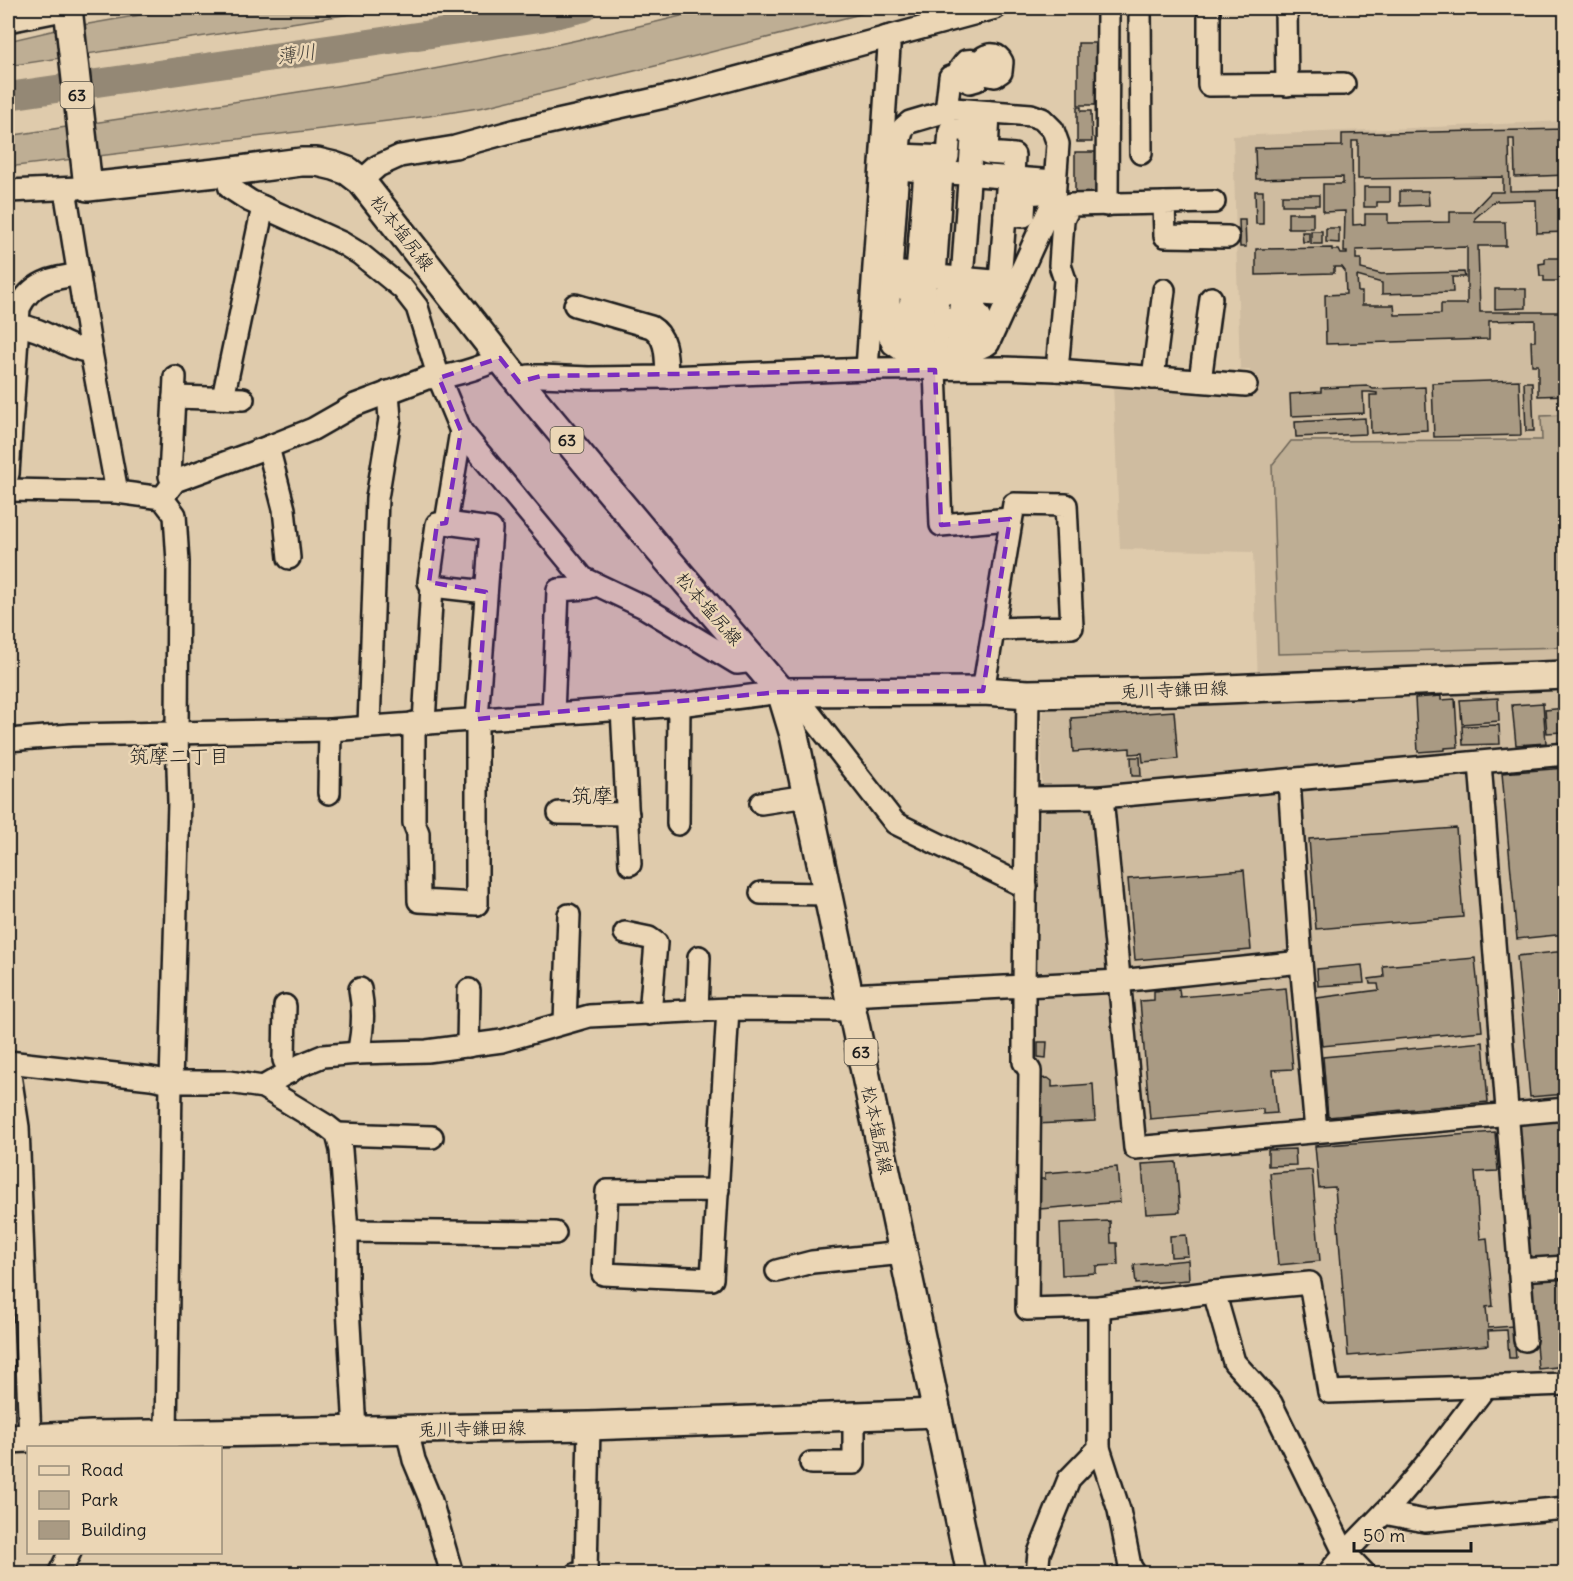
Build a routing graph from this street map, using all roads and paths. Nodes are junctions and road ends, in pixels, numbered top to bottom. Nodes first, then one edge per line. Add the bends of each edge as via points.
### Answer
1 (995, 8) edge
2 (1108, 8) edge
3 (1142, 8) edge
4 (1209, 8) edge
5 (1286, 8) edge
6 (70, 12) edge
7 (8, 21) edge
8 (887, 37) junction
9 (1005, 62) dead end
10 (1344, 84) dead end
11 (1287, 85) junction
12 (978, 118) junction
13 (935, 131) junction
14 (1141, 153) dead end
15 (899, 156) junction
16 (225, 172) junction
17 (933, 172) junction
18 (969, 174) junction
19 (1010, 178) junction
20 (80, 181) junction
21 (361, 181) junction
22 (1055, 187) junction
23 (8, 191) edge
24 (1214, 202) dead end
25 (1164, 203) junction
26 (1117, 204) junction
27 (263, 207) junction
28 (1004, 224) junction
29 (1228, 237) dead end
30 (1033, 245) junction
31 (79, 275) junction
32 (926, 275) junction
33 (891, 279) junction
34 (961, 285) junction
35 (1009, 287) junction
36 (1164, 290) dead end
37 (1211, 298) dead end
38 (575, 305) dead end
39 (15, 312) edge
40 (957, 340) junction
41 (922, 343) junction
42 (90, 352) junction
43 (500, 358) junction
44 (867, 369) junction
45 (935, 370) junction
46 (1057, 370) junction
47 (668, 377) junction
48 (439, 378) junction
49 (1153, 378) junction
50 (1200, 381) junction
51 (519, 382) junction
52 (1246, 385) dead end
53 (388, 392) junction
54 (461, 431) junction
55 (268, 447) junction
56 (8, 474) edge
57 (8, 490) edge
58 (167, 491) junction
59 (117, 492) junction
60 (1010, 519) junction
61 (446, 523) junction
62 (289, 558) dead end
63 (596, 585) junction
64 (432, 586) junction
65 (486, 592) junction
66 (993, 629) junction
67 (754, 661) junction
68 (1566, 675) edge
69 (983, 691) junction
70 (787, 692) junction
71 (1028, 694) junction
72 (679, 705) junction
73 (622, 709) junction
74 (554, 714) junction
75 (477, 719) junction
76 (419, 723) junction
77 (369, 726) junction
78 (330, 729) junction
79 (177, 734) junction
80 (8, 740) edge
81 (1566, 754) edge
82 (1480, 763) junction
83 (1288, 780) junction
84 (329, 793) dead end
85 (807, 796) junction
86 (1102, 797) junction
87 (1027, 798) junction
88 (761, 803) dead end
89 (570, 809) dead end
90 (628, 814) junction
91 (683, 814) dead end
92 (630, 864) dead end
93 (1026, 887) junction
94 (761, 893) dead end
95 (828, 894) junction
96 (569, 915) dead end
97 (625, 933) dead end
98 (699, 957) dead end
99 (1301, 962) junction
100 (1119, 981) junction
101 (1024, 986) junction
102 (360, 989) dead end
103 (469, 990) dead end
104 (851, 1002) junction
105 (285, 1006) dead end
106 (728, 1009) junction
107 (697, 1010) junction
108 (650, 1014) junction
109 (565, 1022) junction
110 (468, 1046) junction
111 (358, 1053) junction
112 (8, 1062) edge
113 (290, 1071) junction
114 (171, 1082) junction
115 (263, 1087) junction
116 (1566, 1109) edge
117 (1508, 1115) junction
118 (1316, 1131) junction
119 (337, 1134) junction
120 (432, 1137) dead end
121 (718, 1190) junction
122 (347, 1231) junction
123 (555, 1233) dead end
124 (904, 1253) junction
125 (1566, 1267) edge
126 (1519, 1270) junction
127 (777, 1271) dead end
128 (1214, 1292) junction
129 (1099, 1307) junction
130 (1525, 1340) dead end
131 (1566, 1384) edge
132 (1486, 1386) junction
133 (937, 1413) junction
134 (854, 1416) junction
135 (589, 1426) junction
136 (355, 1430) junction
137 (407, 1430) junction
138 (166, 1434) junction
139 (19, 1439) edge
140 (91, 1441) edge
141 (1099, 1448) junction
142 (811, 1463) dead end
143 (1566, 1508) edge
144 (1384, 1513) junction
145 (1344, 1552) junction
146 (69, 1554) edge
147 (59, 1574) edge
148 (452, 1574) edge
149 (577, 1574) edge
150 (971, 1574) edge
151 (1037, 1574) edge
152 (1135, 1574) edge
153 (1328, 1574) edge
154 (1365, 1574) edge

1 - 8 street
2 - 26 street
3 - 14 street
4 - 11 street via 1209,85
5 - 11 street
6 - 7 street
6 - 20 main road, 63
8 - 21 street via 673,95 455,147 400,156 378,166
8 - 44 street
9 - 13 street via 991,54 984,57 981,68 973,60 966,61 960,74 950,77
10 - 11 street
12 - 13 street via 954,110
12 - 15 street via 950,129 948,157
12 - 18 street
12 - 19 street via 987,153 1014,155
12 - 22 street via 1042,119 1053,130 1058,144
13 - 15 street
13 - 15 street via 910,122 903,128
15 - 17 street
15 - 33 street
16 - 20 main road, 松本塩尻線 / 63
16 - 21 main road, 松本塩尻線 / 63 via 317,162 348,171
16 - 27 street via 230,188
17 - 18 street
17 - 32 street
17 - 32 street via 944,252
18 - 19 street
18 - 34 street
19 - 22 street
19 - 28 street
20 - 23 street
20 - 31 street
21 - 43 main road, 松本塩尻線 / 63
22 - 28 street via 1025,194 1024,216
22 - 30 street via 1054,199
24 - 25 street
25 - 26 street
25 - 29 street via 1166,236
26 - 46 street via 1070,205 1063,219 1060,264 1065,280
27 - 48 street via 342,243 403,289 417,307
27 - 58 street via 234,316 233,399 174,387
28 - 30 street
28 - 35 street
30 - 35 street
31 - 39 street via 57,276 35,286
31 - 42 street
32 - 33 street
32 - 34 street
32 - 41 street
33 - 41 street via 887,331 893,344 903,351
34 - 35 street
34 - 40 street
34 - 41 street via 940,295 937,305 943,328
35 - 40 street via 980,295 974,303 980,316 978,327
35 - 40 street via 988,344 975,350
36 - 49 street
37 - 50 street
38 - 47 street via 657,331 666,352
39 - 42 street via 74,349
39 - 56 street
40 - 41 street
42 - 59 street
43 - 48 street
43 - 51 main road, 松本塩尻線 / 63
44 - 45 street
44 - 47 street
45 - 46 street
45 - 60 street via 941,525
46 - 49 street
47 - 51 street via 529,376
48 - 53 street
48 - 54 street
49 - 50 street
50 - 52 street
51 - 67 main road, 松本塩尻線 / 63
53 - 55 street
53 - 77 street via 390,419 377,498
54 - 61 street
54 - 63 street via 583,578
55 - 58 street via 175,481
55 - 62 street via 284,509
57 - 59 street
58 - 59 street
58 - 79 street via 175,515 177,550
60 - 66 street
60 - 66 street via 1014,504 1066,505 1072,627
61 - 64 street via 436,524 429,582
61 - 65 street via 491,529
63 - 67 street via 644,607 737,663
63 - 74 street via 558,590
64 - 65 street
64 - 76 street
65 - 75 street
66 - 69 street
67 - 70 main road, 松本塩尻線 / 63
68 - 71 main road, 兎川寺鎌田線
69 - 70 main road, 兎川寺鎌田線
69 - 71 main road, 兎川寺鎌田線
70 - 72 street
70 - 85 main road, 松本塩尻線 / 63
70 - 93 street via 895,823
71 - 87 street
72 - 73 street
72 - 91 street
73 - 74 street
73 - 90 street
74 - 75 street
75 - 76 street
75 - 76 street via 477,904 419,901 418,833 414,823
76 - 77 street
77 - 78 street
78 - 79 street
78 - 84 street
79 - 80 street
79 - 114 street via 179,802
81 - 82 street
82 - 83 street
82 - 117 street
83 - 86 street
83 - 99 street
85 - 88 street
85 - 95 main road, 松本塩尻線 / 63
86 - 87 street
86 - 100 street
87 - 93 street
89 - 90 street
90 - 92 street
93 - 101 street
94 - 95 street
95 - 104 main road, 松本塩尻線 / 63
96 - 109 street
97 - 108 street via 656,943
98 - 107 street
99 - 100 street
99 - 118 street
100 - 101 street
100 - 118 street via 1135,1148
101 - 104 street
101 - 129 street via 1024,1062 1030,1071 1027,1309
102 - 111 street via 363,1005
103 - 110 street
104 - 106 street
104 - 124 main road, 松本塩尻線 / 63
105 - 113 street via 284,1060
106 - 107 street
106 - 121 street
107 - 108 street
108 - 109 street via 589,1016
109 - 110 street via 502,1041
110 - 111 street
111 - 113 street via 323,1056
112 - 114 street
112 - 139 street via 18,1127
113 - 115 street
114 - 115 street via 229,1082
114 - 138 street
115 - 119 street
116 - 117 street
117 - 118 street
117 - 126 street
119 - 120 street
119 - 122 street via 342,1150
121 - 121 street via 712,1279 603,1274 607,1191
122 - 123 street
122 - 136 street
124 - 127 street via 812,1262
124 - 133 main road, 松本塩尻線 / 63
125 - 126 street
126 - 130 street
128 - 129 street
128 - 132 street via 1310,1284 1329,1392
128 - 145 street via 1233,1362 1271,1403
129 - 141 street
131 - 132 street
132 - 144 street
133 - 134 main road, 兎川寺鎌田線
133 - 150 main road, 松本塩尻線 / 63
134 - 135 main road, 兎川寺鎌田線
134 - 142 street via 854,1463
135 - 137 main road, 兎川寺鎌田線
135 - 149 street via 586,1573
136 - 137 main road, 兎川寺鎌田線
136 - 138 main road, 兎川寺鎌田線
137 - 148 street
138 - 140 main road, 兎川寺鎌田線
139 - 140 main road, 兎川寺鎌田線
141 - 151 street via 1069,1479 1039,1553
141 - 152 street
143 - 144 street via 1425,1521
144 - 145 street
145 - 153 street
145 - 154 street
146 - 147 street

